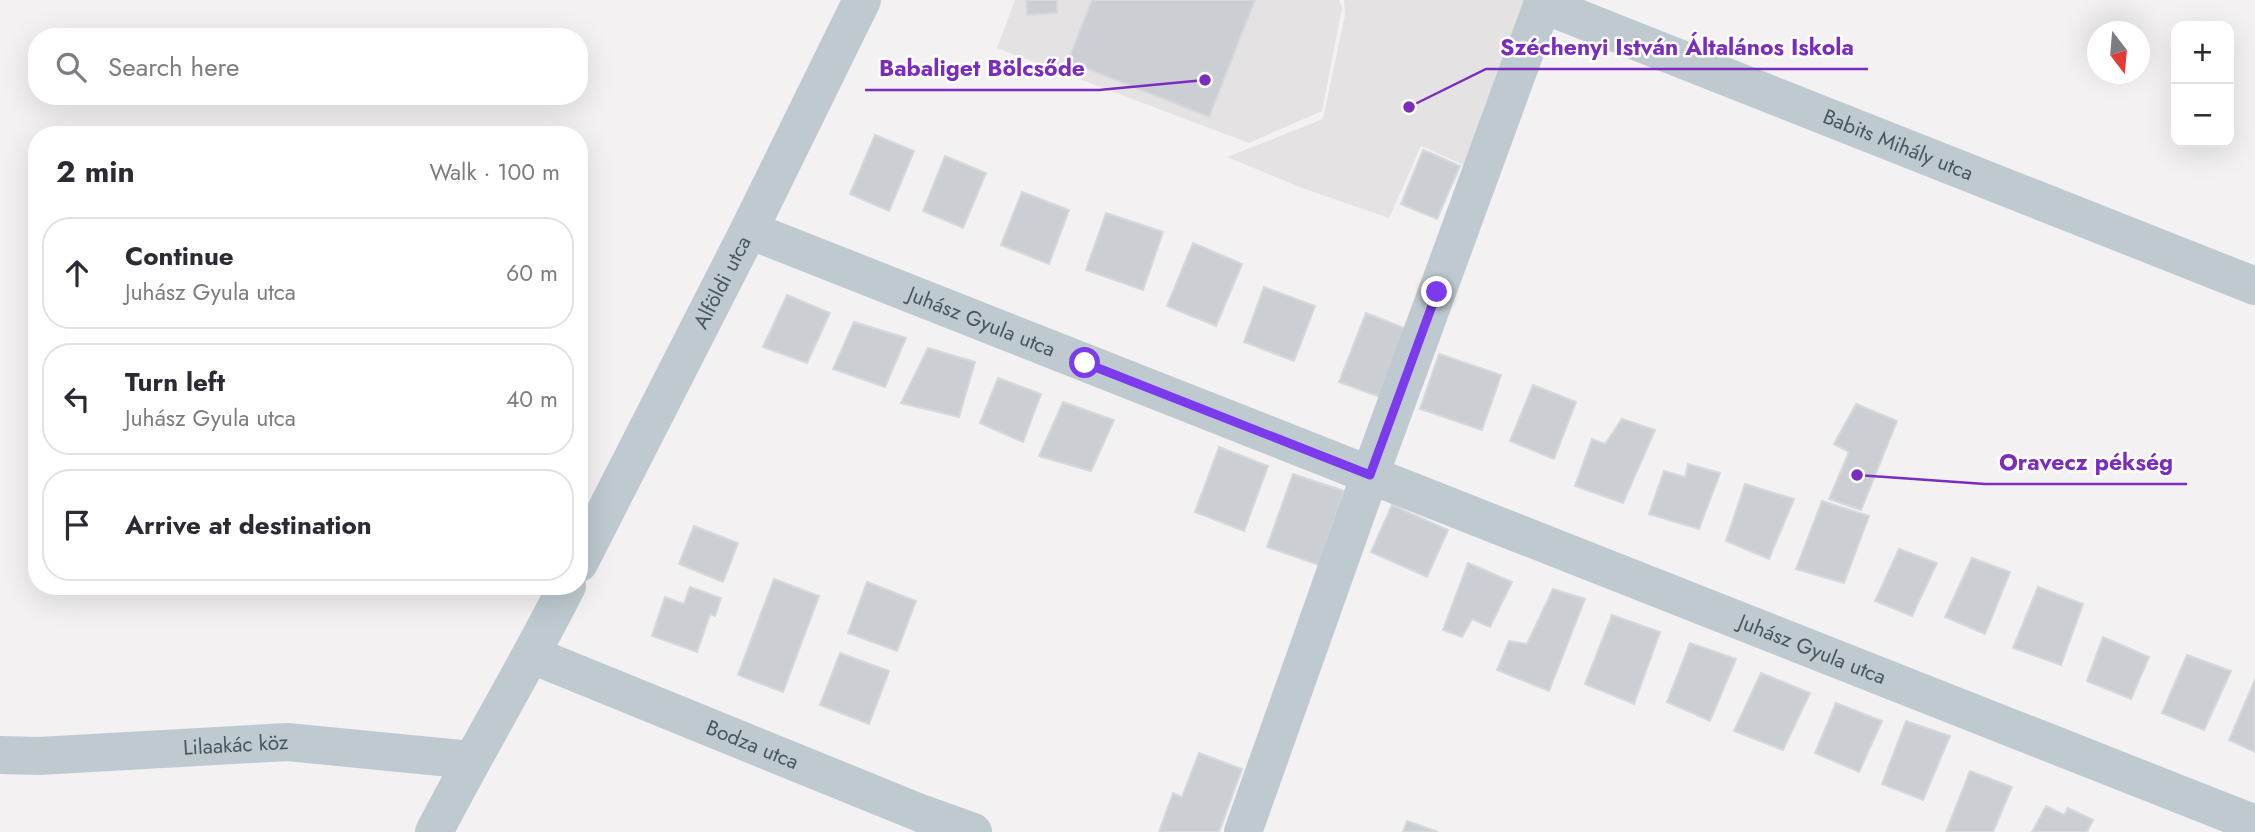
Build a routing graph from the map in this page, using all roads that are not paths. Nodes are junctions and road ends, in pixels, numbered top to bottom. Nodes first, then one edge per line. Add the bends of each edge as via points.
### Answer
1 (862, 0) edge
2 (1543, 2) edge
3 (748, 230) junction
4 (2255, 286) edge
5 (1370, 475) junction
6 (588, 544) edge
7 (562, 595) edge
8 (532, 655) junction
9 (0, 757) edge
10 (471, 760) junction
11 (2255, 824) edge
12 (434, 832) edge
13 (973, 832) edge
14 (1243, 832) edge

1 - 3 street, Alföldi utca
2 - 4 street, Babits Mihály utca
2 - 5 street
3 - 5 street, Juhász Gyula utca
3 - 6 street, Alföldi utca
5 - 11 street, Juhász Gyula utca
5 - 14 street
7 - 8 street
8 - 10 street
8 - 13 street, Bodza utca
9 - 10 street, Lilaakác köz via 287,742
10 - 12 street

